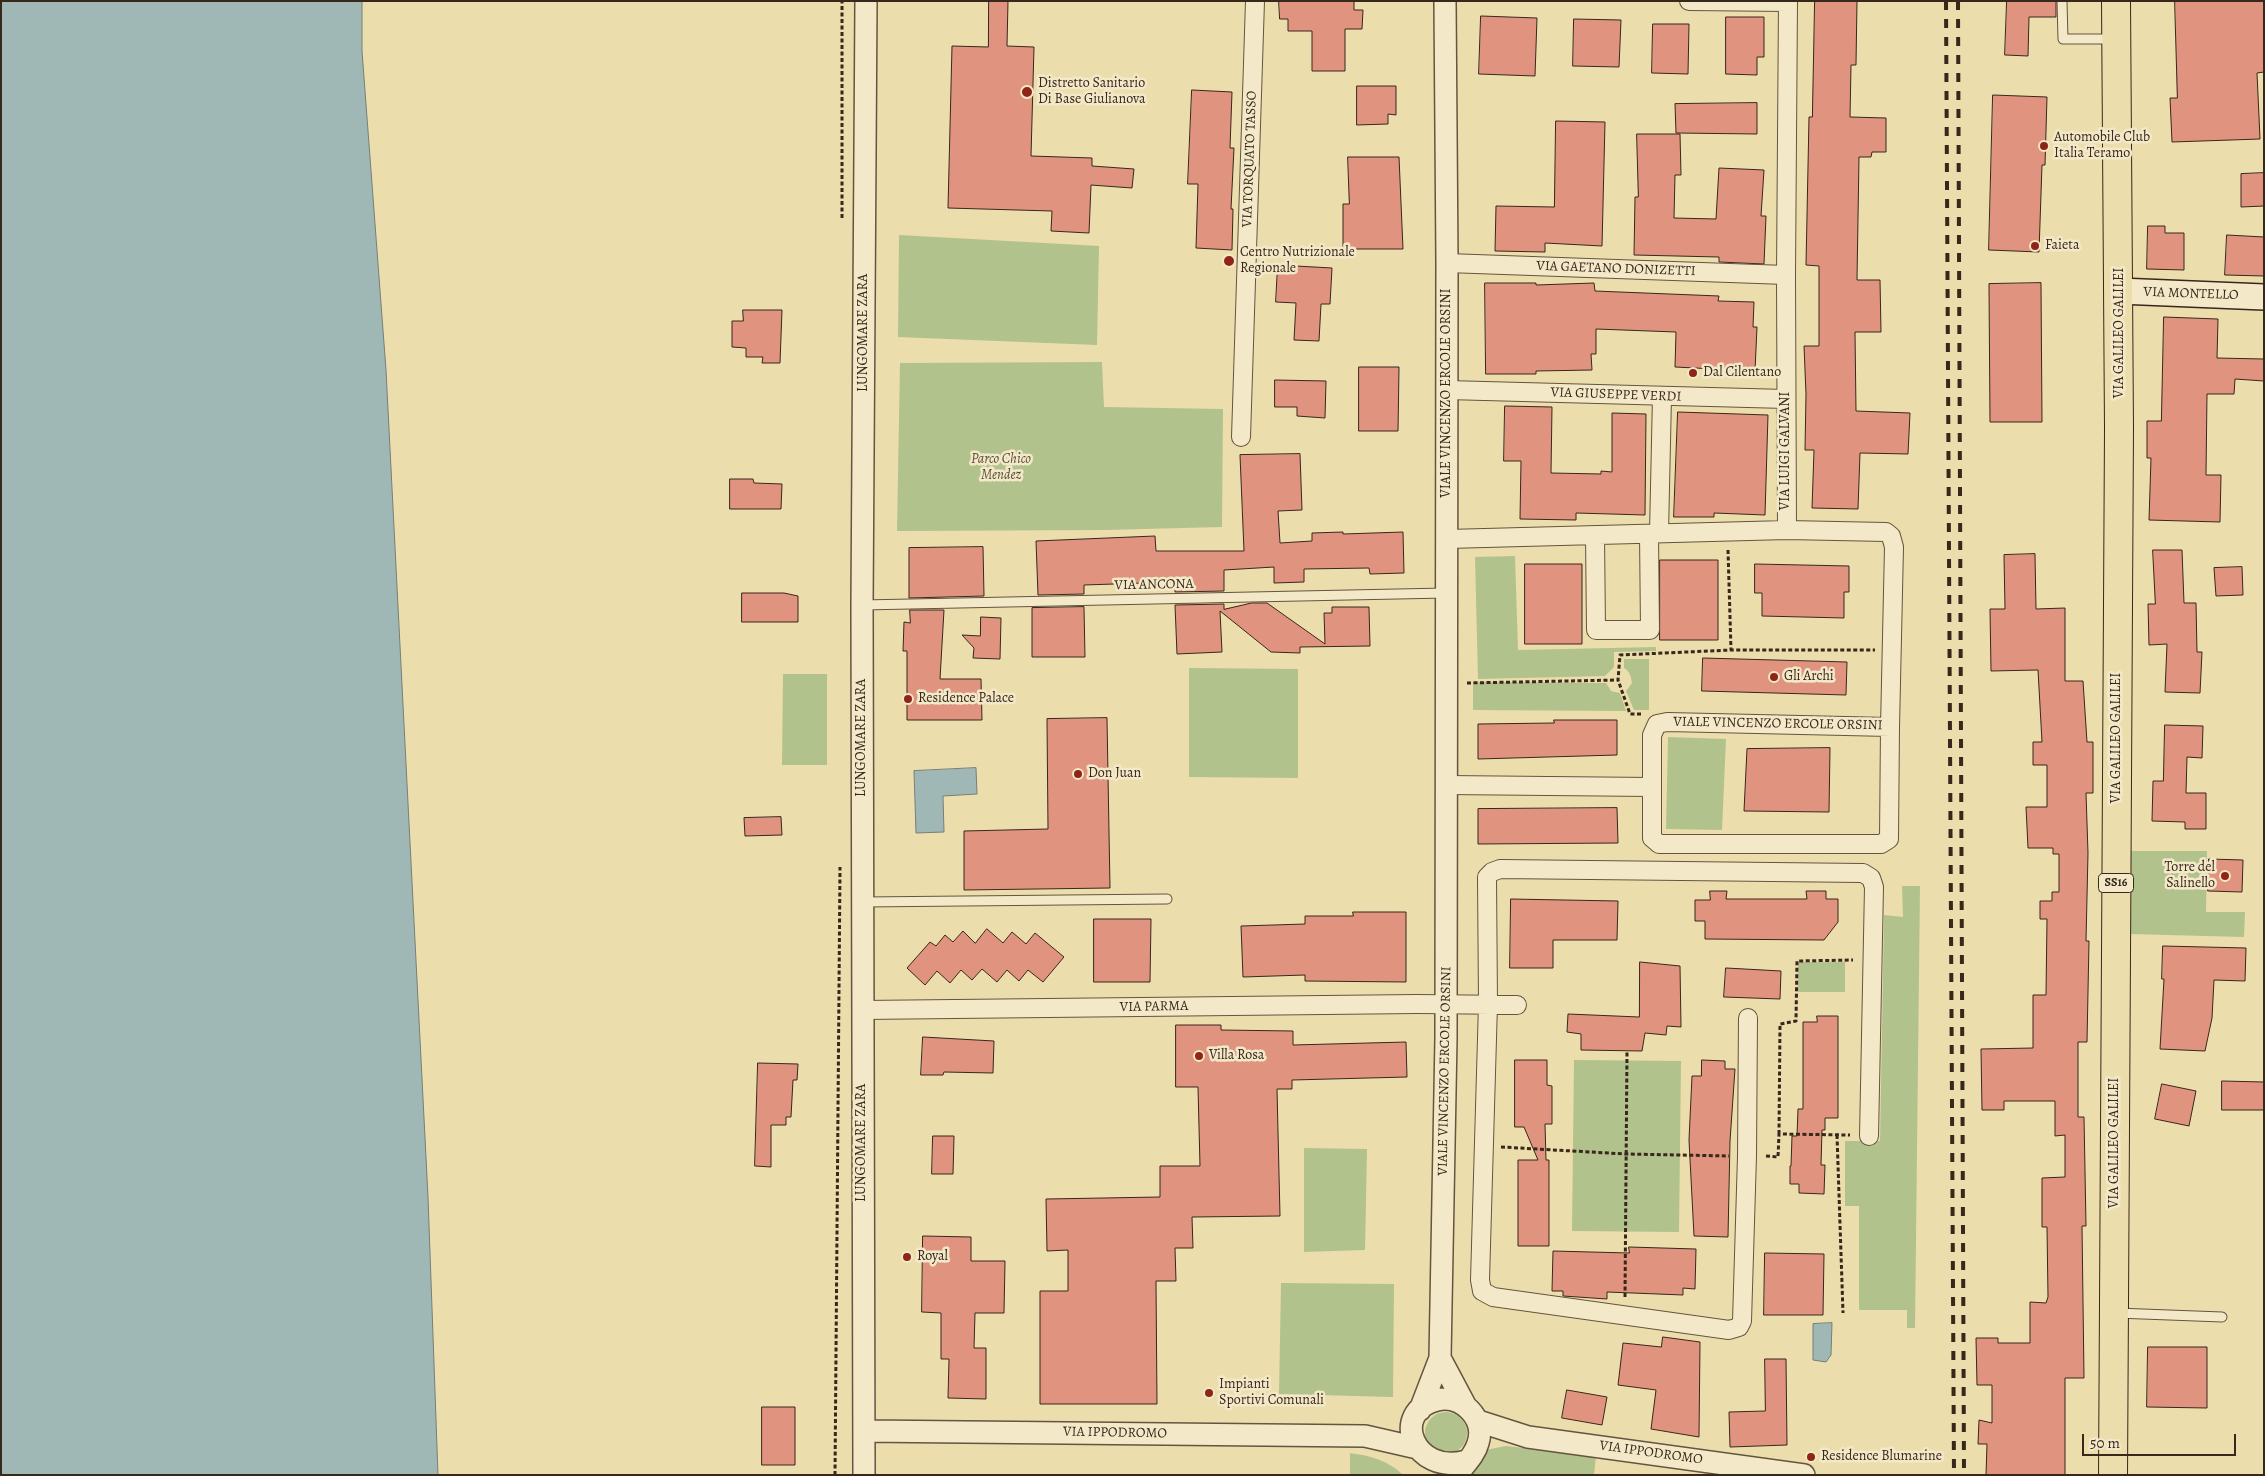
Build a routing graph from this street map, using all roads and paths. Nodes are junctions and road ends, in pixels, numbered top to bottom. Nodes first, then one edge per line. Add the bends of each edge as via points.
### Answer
1 (866, 1) edge
2 (1255, 1) edge
3 (1445, 1) edge
4 (1689, 1) edge
5 (2062, 1) edge
6 (2116, 1) edge
7 (1788, 2) edge
8 (2116, 39) junction
9 (1447, 263) junction
10 (1786, 275) junction
11 (2119, 291) junction
12 (2264, 298) edge
13 (1447, 390) junction
14 (1662, 396) junction
15 (1786, 399) junction
16 (1241, 437) dead end
17 (1787, 530) junction
18 (1727, 532) junction
19 (1654, 533) junction
20 (1595, 534) junction
21 (1447, 539) junction
22 (1446, 593) junction
23 (862, 605) junction
24 (1731, 650) junction
25 (1892, 650) junction
26 (1618, 680) junction
27 (1446, 684) junction
28 (1657, 724) junction
29 (1890, 727) junction
30 (1446, 785) junction
31 (1652, 787) junction
32 (1167, 899) dead end
33 (861, 902) junction
34 (1872, 959) junction
35 (1446, 1004) junction
36 (1488, 1004) junction
37 (1516, 1005) dead end
38 (862, 1010) junction
39 (1748, 1018) dead end
40 (1627, 1051) dead end
41 (1779, 1134) junction
42 (1837, 1135) junction
43 (1869, 1136) joint
44 (1485, 1146) junction
45 (1626, 1154) junction
46 (1747, 1156) junction
47 (1843, 1313) dead end
48 (2113, 1313) junction
49 (1624, 1315) junction
50 (2222, 1317) dead end
51 (1440, 1358) junction
52 (1471, 1413) junction
53 (1417, 1414) junction
54 (865, 1431) junction
55 (1365, 1436) junction
56 (1528, 1437) junction
57 (1479, 1443) junction
58 (1421, 1460) edge
59 (1462, 1468) edge
60 (864, 1475) edge
61 (1804, 1475) edge
62 (2114, 1475) edge

1 - 23 street, LUNGOMARE ZARA
2 - 16 street, VIA TORQUATO TASSO
3 - 9 street, VIALE VINCENZO ERCOLE ORSINI
4 - 7 street
5 - 8 lane via 2063,39
6 - 8 main road, VIA GALILEO GALILEI / SS16
7 - 10 street, VIA LUIGI GALVANI
8 - 11 main road, VIA GALILEO GALILEI / SS16
9 - 10 street, VIA GAETANO DONIZETTI
9 - 13 street, VIALE VINCENZO ERCOLE ORSINI
10 - 15 street, VIA LUIGI GALVANI
11 - 12 main road, VIA MONTELLO
11 - 48 main road, VIA GALILEO GALILEI / SS16
13 - 14 street, VIA GIUSEPPE VERDI
13 - 21 street, VIALE VINCENZO ERCOLE ORSINI
14 - 15 street, VIA GIUSEPPE VERDI
14 - 19 street
15 - 17 street, VIA LUIGI GALVANI
17 - 18 street, VIA LUIGI GALVANI
17 - 25 street via 1877,531 1891,536 1894,547
18 - 19 street, VIA LUIGI GALVANI
18 - 24 path
19 - 20 street, VIA LUIGI GALVANI
19 - 20 street via 1650,630 1596,630
20 - 21 street, VIA LUIGI GALVANI
21 - 22 street, VIALE VINCENZO ERCOLE ORSINI
22 - 23 lane, VIA ANCONA
22 - 27 street, VIALE VINCENZO ERCOLE ORSINI
23 - 33 street, LUNGOMARE ZARA
24 - 25 path
24 - 26 path via 1620,655
25 - 29 street
26 - 27 path
26 - 28 path via 1630,714 1648,714
27 - 30 street, VIALE VINCENZO ERCOLE ORSINI
28 - 29 street, VIALE VINCENZO ERCOLE ORSINI
28 - 31 street, VIALE VINCENZO ERCOLE ORSINI via 1652,736
29 - 31 street, VIALE VINCENZO ERCOLE ORSINI via 1890,828 1888,838 1881,844 1659,844 1652,838
30 - 31 street
30 - 35 street, VIALE VINCENZO ERCOLE ORSINI
32 - 33 lane
33 - 38 street, LUNGOMARE ZARA
34 - 36 street via 1874,887 1871,878 1863,873 1500,869 1487,877
34 - 41 path via 1797,961 1796,1021 1780,1024
34 - 43 street
35 - 36 street, VIA PARMA
35 - 38 street, VIA PARMA
35 - 51 street, VIALE VINCENZO ERCOLE ORSINI
36 - 37 street, VIA PARMA
36 - 44 street
38 - 54 street, LUNGOMARE ZARA
39 - 46 street
40 - 45 path
41 - 42 path
41 - 46 path via 1778,1157
42 - 43 path
42 - 47 path
44 - 45 path
44 - 49 street via 1482,1291 1493,1297
45 - 46 path
45 - 49 path
46 - 49 street via 1742,1322 1739,1326 1728,1330
48 - 50 lane
48 - 62 main road, VIA GALILEO GALILEI / SS16
51 - 52 street
51 - 53 street
52 - 53 street, VIA IPPODROMO via 1456,1401 1437,1400
52 - 56 street, VIA IPPODROMO
52 - 57 street via 1480,1432
53 - 55 street, VIA IPPODROMO via 1389,1430
53 - 58 street via 1411,1428
54 - 55 street, VIA IPPODROMO
54 - 60 street, LUNGOMARE ZARA
55 - 58 street, VIA IPPODROMO
56 - 57 street, VIA IPPODROMO
56 - 61 street, VIA IPPODROMO
57 - 59 street, VIA IPPODROMO
58 - 59 street, VIA IPPODROMO via 1436,1467

